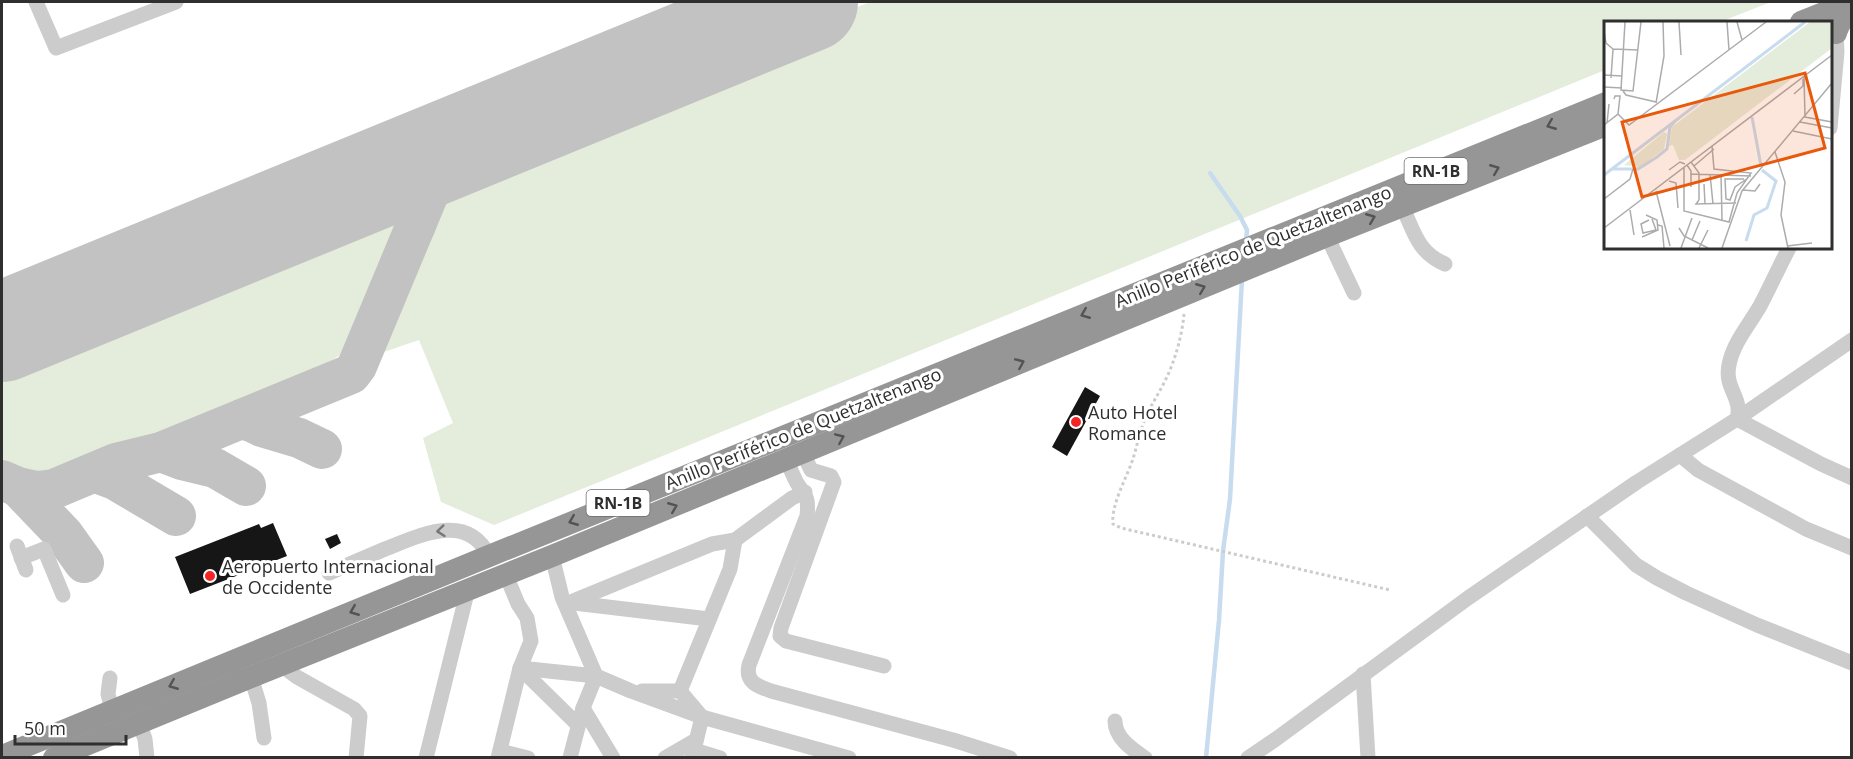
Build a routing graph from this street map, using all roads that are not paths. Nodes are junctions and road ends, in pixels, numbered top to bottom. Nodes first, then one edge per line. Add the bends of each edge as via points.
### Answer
1 (36, 2) edge
2 (176, 2) edge
3 (1851, 2) edge
4 (1851, 14) edge
5 (1804, 21) edge
6 (1839, 32) edge
7 (1604, 103) edge
8 (1832, 116) edge
9 (1604, 125) edge
10 (1402, 206) junction
11 (1327, 236) junction
12 (1788, 249) edge
13 (1445, 264) dead end
14 (1354, 293) dead end
15 (1851, 340) edge
16 (1737, 419) junction
17 (1680, 455) junction
18 (795, 456) junction
19 (1851, 478) edge
20 (805, 492) junction
21 (1587, 516) junction
22 (735, 540) junction
23 (1851, 548) edge
24 (489, 556) junction
25 (552, 556) junction
26 (21, 558) dead end
27 (329, 573) dead end
28 (506, 575) junction
29 (468, 589) junction
30 (63, 595) dead end
31 (569, 603) junction
32 (709, 619) junction
33 (1851, 663) edge
34 (281, 665) junction
35 (884, 666) dead end
36 (520, 668) junction
37 (1363, 674) junction
38 (596, 676) junction
39 (251, 677) junction
40 (110, 678) dead end
41 (631, 691) junction
42 (681, 692) junction
43 (583, 708) junction
44 (112, 710) junction
45 (702, 717) junction
46 (1115, 721) dead end
47 (139, 723) junction
48 (578, 724) junction
49 (264, 738) dead end
50 (694, 749) edge
51 (803, 751) edge
52 (499, 754) edge
53 (2, 756) edge
54 (54, 758) edge
55 (147, 758) edge
56 (356, 758) edge
57 (426, 758) edge
58 (528, 758) edge
59 (570, 758) edge
60 (613, 758) edge
61 (665, 758) edge
62 (720, 758) edge
63 (849, 758) edge
64 (1010, 758) edge
65 (1145, 758) edge
66 (1248, 758) edge
67 (1368, 758) edge

1 - 2 street via 56,48
3 - 5 highway
4 - 6 highway via 1840,24
6 - 8 street
7 -> 24 highway, Anillo Periférico de Quetzaltenango / RN-1B
10 -> 9 highway, Anillo Periférico de Quetzaltenango / RN-1B
11 -> 10 highway, Anillo Periférico de Quetzaltenango / RN-1B
10 - 13 street via 1422,249
11 - 14 street
18 -> 11 highway, Anillo Periférico de Quetzaltenango / RN-1B
12 - 16 street via 1729,363 1728,381 1739,406
15 - 16 street
16 - 17 street
16 - 19 street
17 - 21 street
17 - 23 street via 1698,470
18 - 20 street via 798,484
25 -> 18 highway, Anillo Periférico de Quetzaltenango / RN-1B
18 - 35 street via 811,470 831,476 834,482 780,636 786,641
20 - 22 street
20 - 64 street via 805,525 749,665 752,683
21 - 33 street via 1636,565 1657,578
21 - 37 street
22 - 31 street via 712,544
22 - 32 street via 730,569
24 -> 27 street via 476,538 442,530
24 -> 44 highway, Anillo Periférico de Quetzaltenango / RN-1B
25 - 28 highway, Anillo Periférico de Quetzaltenango / RN-1B
25 - 31 street via 562,597
26 - 30 street via 44,549
28 - 29 highway, Anillo Periférico de Quetzaltenango / RN-1B
28 - 36 street via 527,618 531,641
29 - 34 highway, Anillo Periférico de Quetzaltenango / RN-1B
29 - 57 street
31 - 32 street
31 - 38 street
32 - 42 street
34 - 39 highway, Anillo Periférico de Quetzaltenango / RN-1B
34 - 56 street via 360,716
36 - 38 street
36 - 48 street
36 - 52 street
37 - 66 street
37 - 67 street
38 - 41 street
38 - 43 street
39 - 47 highway, Anillo Periférico de Quetzaltenango / RN-1B
39 - 49 street
40 - 44 street
41 - 42 street
41 - 45 street
42 - 45 street
43 - 48 street
43 - 60 street
44 - 53 highway, Anillo Periférico de Quetzaltenango / RN-1B
45 - 50 street
45 - 51 street
46 - 65 street via 1122,739
47 - 54 highway, Anillo Periférico de Quetzaltenango / RN-1B
47 - 55 street
48 - 59 street
50 - 61 street
50 - 62 street
51 - 63 street
52 - 58 street

